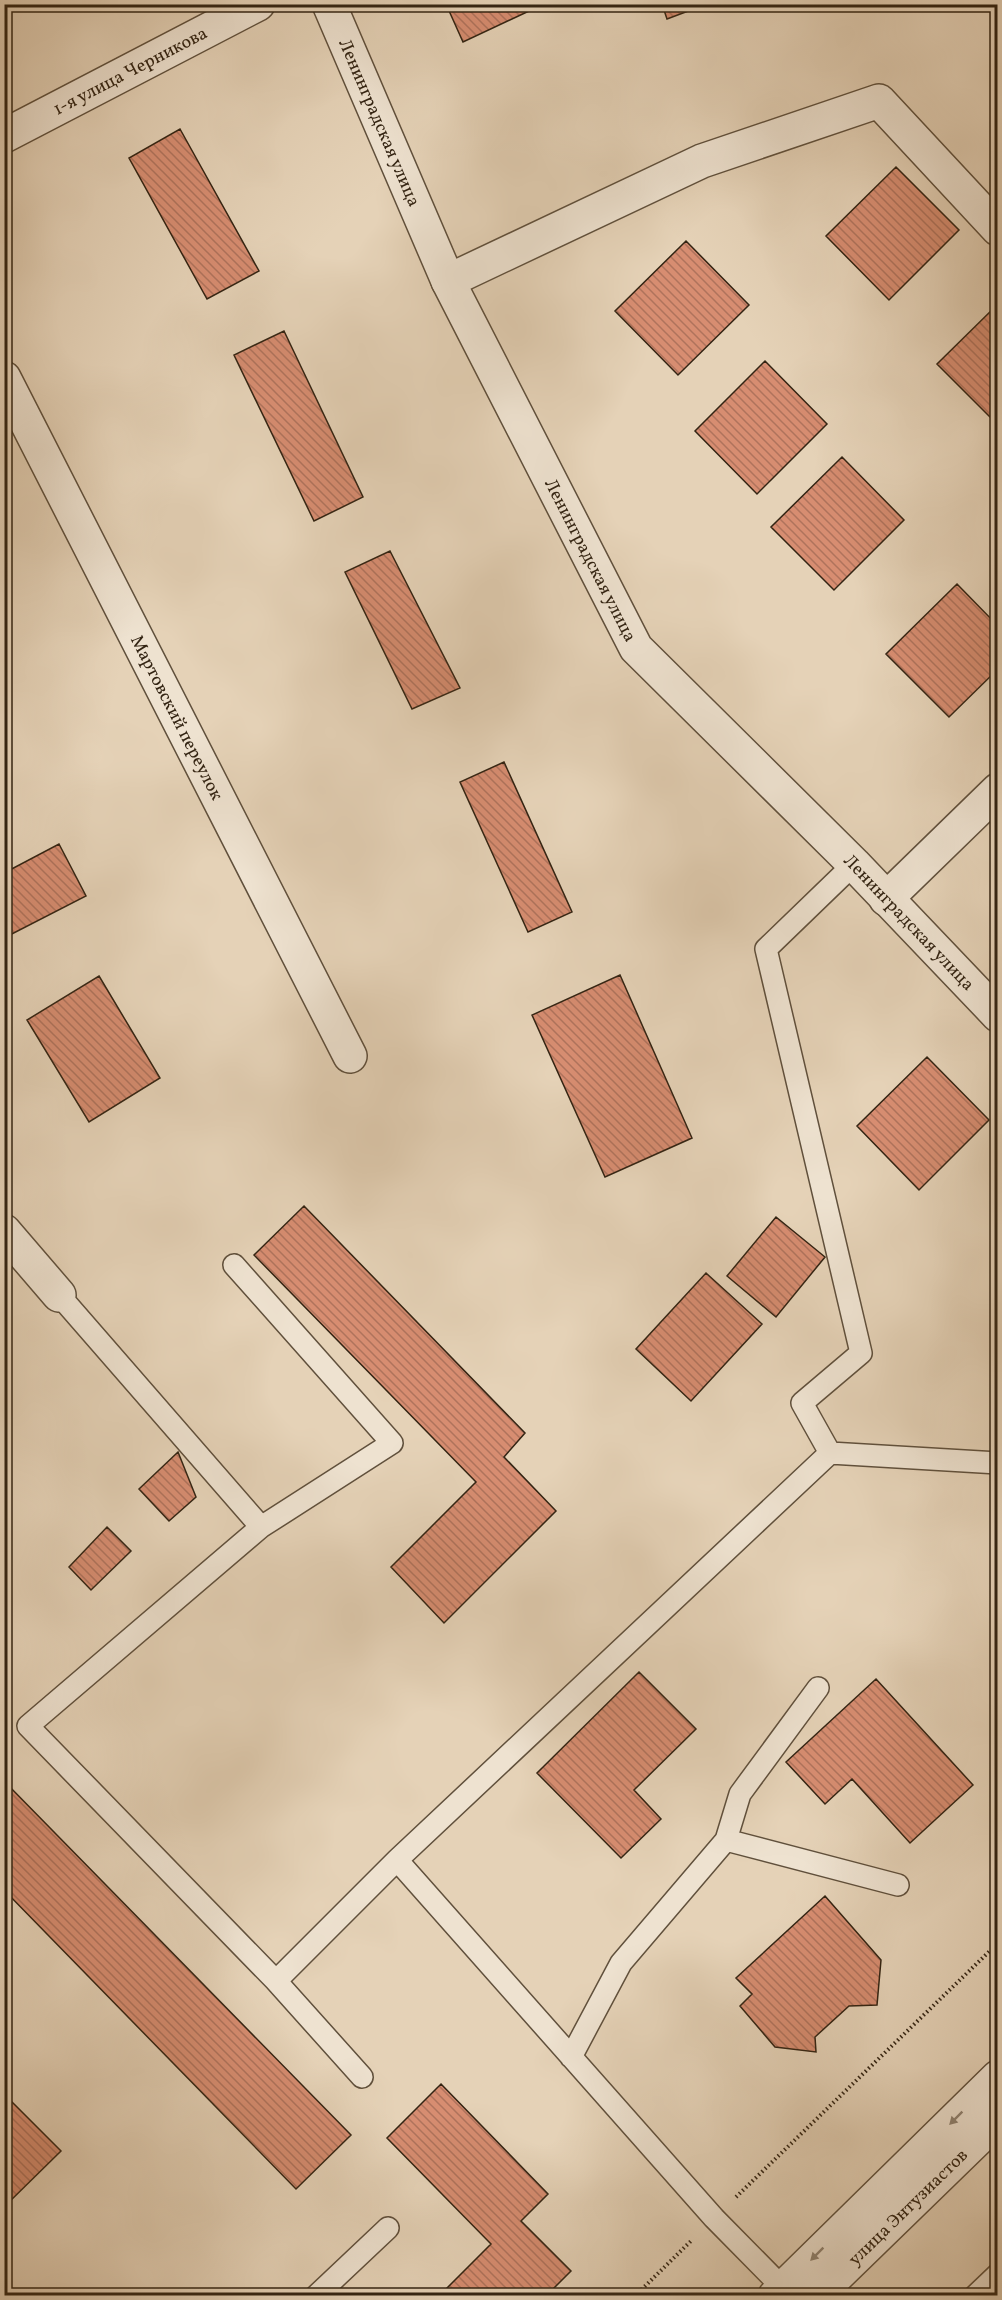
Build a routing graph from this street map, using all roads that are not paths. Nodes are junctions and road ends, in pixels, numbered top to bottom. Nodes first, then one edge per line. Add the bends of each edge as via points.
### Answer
1 (258, 4) edge
2 (329, 4) edge
3 (4, 136) edge
4 (998, 229) edge
5 (448, 281) junction
6 (4, 378) edge
7 (998, 790) edge
8 (854, 864) junction
9 (886, 899) junction
10 (998, 1016) edge
11 (350, 1056) dead end
12 (4, 1231) edge
13 (234, 1265) dead end
14 (59, 1295) joint
15 (830, 1453) junction
16 (998, 1463) edge
17 (261, 1527) junction
18 (818, 1688) dead end
19 (726, 1840) junction
20 (397, 1860) junction
21 (898, 1885) dead end
22 (276, 1981) junction
23 (571, 2057) junction
24 (362, 2077) dead end
25 (998, 2077) edge
26 (998, 2119) edge
27 (388, 2228) dead end
28 (998, 2274) edge
29 (779, 2292) edge
30 (316, 2295) edge
31 (816, 2295) edge
32 (975, 2295) edge

1 - 3 street, 1-я улица Черникова
2 - 5 street, Ленинградская улица
4 - 5 street via 879,101 702,161
5 - 8 street, Ленинградская улица via 636,648
6 - 11 street, Мартовский переулок
7 - 9 street
8 - 9 street, Ленинградская улица
8 - 15 lane via 766,949 861,1353 802,1403
9 - 10 street, Ленинградская улица
12 - 14 street
13 - 17 lane via 392,1443
14 - 17 lane
15 - 16 lane
15 - 20 lane
17 - 22 lane via 28,1726
18 - 19 lane via 740,1794
19 - 21 lane
19 - 23 lane via 621,1963
20 - 22 lane
20 - 23 lane
22 - 24 lane
23 - 29 lane
25 -> 29 street
26 - 31 street, улица Энтузиастов
27 - 30 lane
28 - 32 lane

